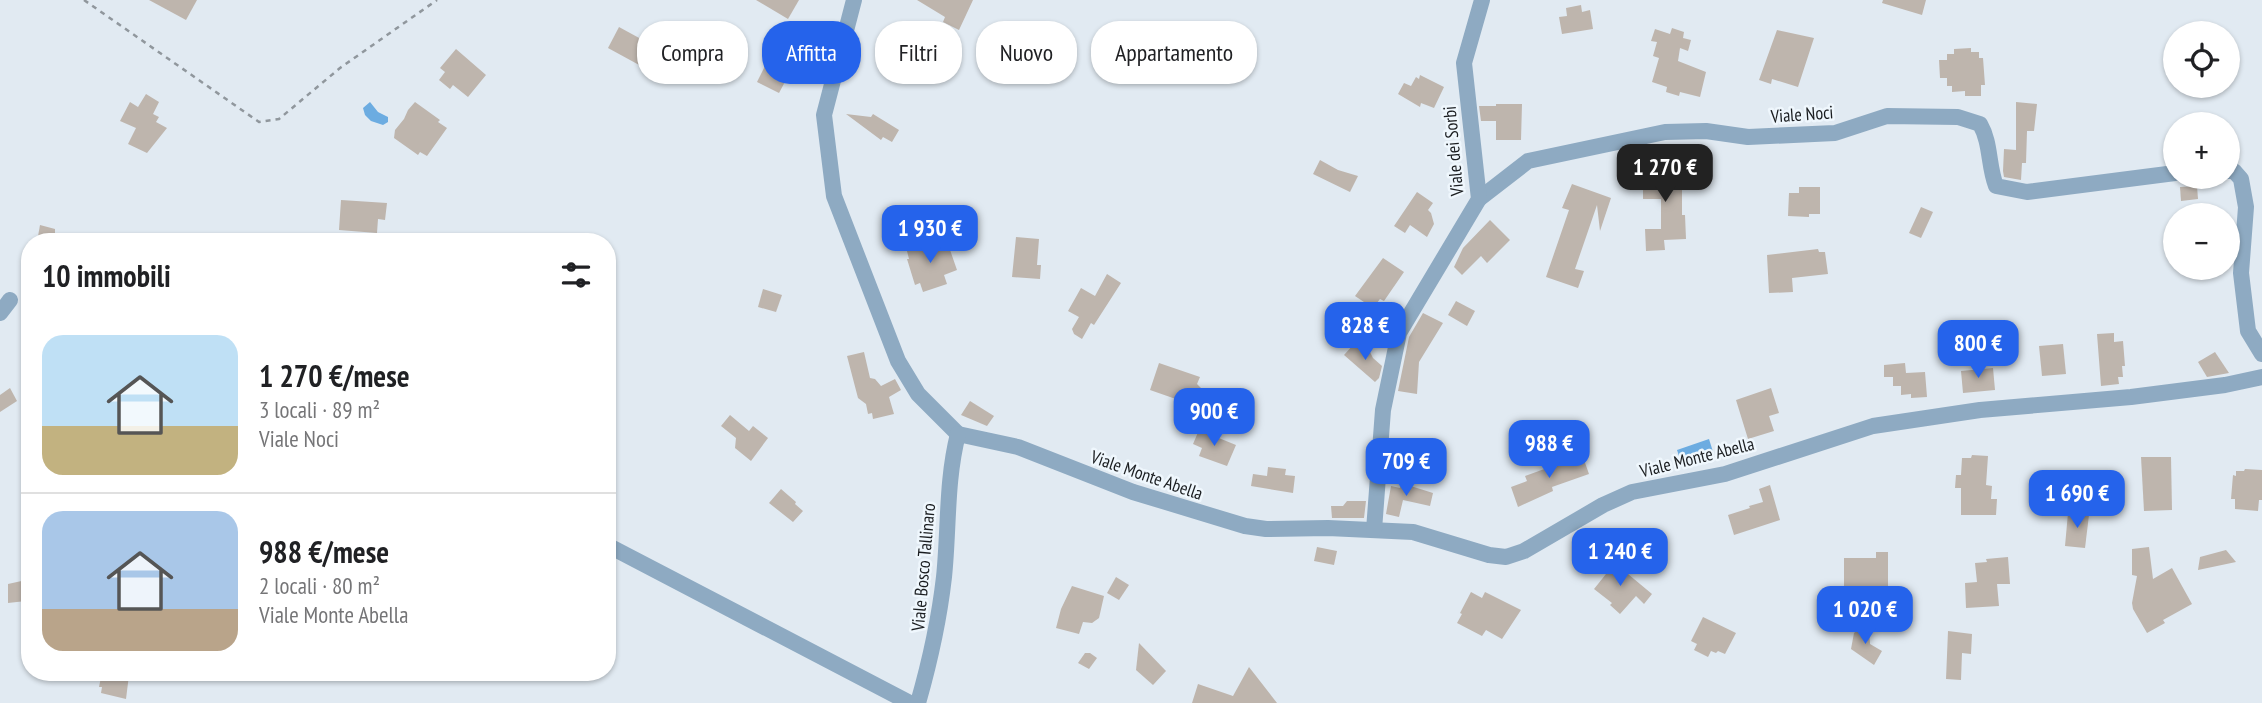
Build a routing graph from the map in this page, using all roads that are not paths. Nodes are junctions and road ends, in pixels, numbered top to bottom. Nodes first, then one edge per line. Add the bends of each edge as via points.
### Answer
1 (854, 0) edge
2 (1482, 0) edge
3 (2163, 175) edge
4 (2240, 178) edge
5 (1479, 199) junction
6 (2262, 354) edge
7 (2262, 377) edge
8 (958, 434) junction
9 (1374, 530) junction
10 (616, 550) edge
11 (910, 703) edge
12 (918, 703) edge

1 - 8 street via 824,115 834,196 898,361 918,394
2 - 5 street, Viale dei Sorbi via 1464,62
3 - 5 street, Viale Noci via 2027,192 1996,186 1987,136 1980,124 1958,117 1887,116 1835,133 1748,137 1665,132 1528,161
4 - 6 street via 2246,207 2242,273 2248,331
5 - 9 street, Viale dei Sorbi via 1399,333 1383,410
7 - 9 street, Viale Monte Abella via 1873,426 1726,474 1632,492 1506,557 1413,532
8 - 9 street, Viale Monte Abella via 1018,447 1133,492 1245,526
8 - 12 street, Viale Bosco Tallinaro via 951,464 935,642
10 - 11 street

